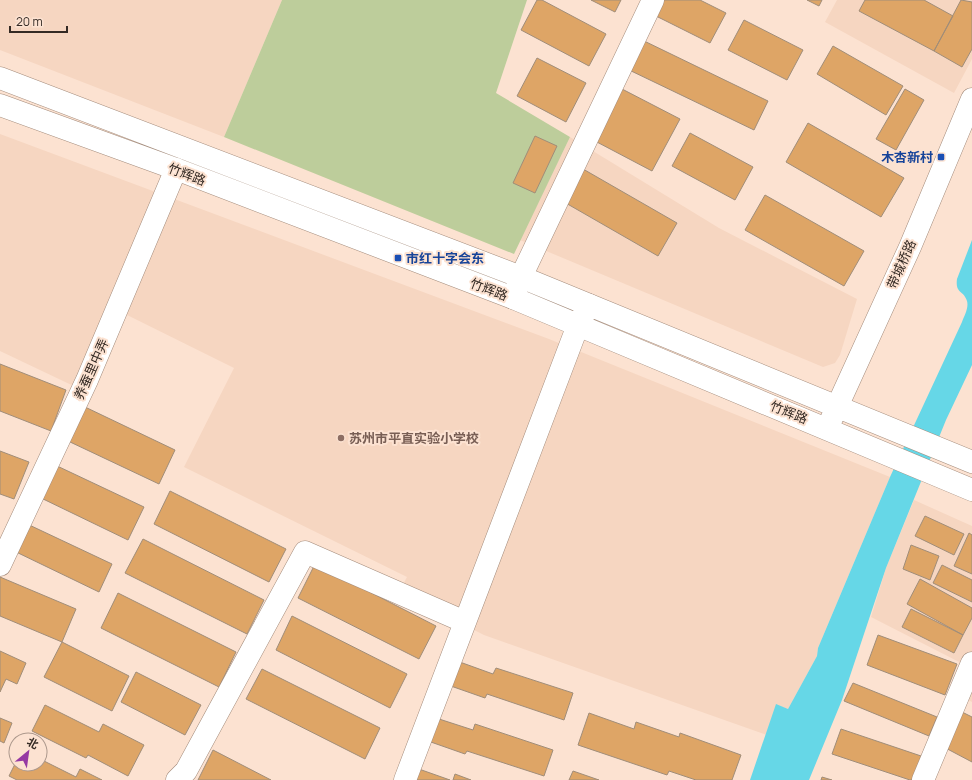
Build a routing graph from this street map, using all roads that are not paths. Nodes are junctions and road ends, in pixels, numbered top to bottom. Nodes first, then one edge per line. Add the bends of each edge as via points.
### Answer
1 (653, 0) edge
2 (0, 78) edge
3 (972, 99) edge
4 (0, 105) edge
5 (972, 135) edge
6 (176, 169) junction
7 (521, 277) junction
8 (513, 298) junction
9 (590, 305) junction
10 (578, 325) junction
11 (843, 410) junction
12 (834, 431) junction
13 (972, 462) edge
14 (972, 490) edge
15 (0, 565) edge
16 (465, 622) junction
17 (972, 663) edge
18 (177, 780) edge
19 (405, 780) edge
20 (923, 780) edge

1 - 7 main road
2 - 7 main road, 竹辉路
3 - 11 main road, 带城桥路
4 - 6 main road, 竹辉路
5 - 11 main road, 带城桥路 via 929,238
6 - 8 main road, 竹辉路
6 - 15 main road, 养蚕里中弄 via 87,380
7 - 8 main road
7 - 9 main road, 竹辉路
8 - 10 main road, 竹辉路
9 - 10 main road
9 - 11 main road, 竹辉路
10 - 12 main road, 竹辉路
10 - 16 main road
11 - 12 main road, 带城桥路
11 - 13 main road, 竹辉路
12 - 14 main road, 竹辉路
16 - 18 main road via 305,552 186,771
16 - 19 main road
17 - 20 main road

